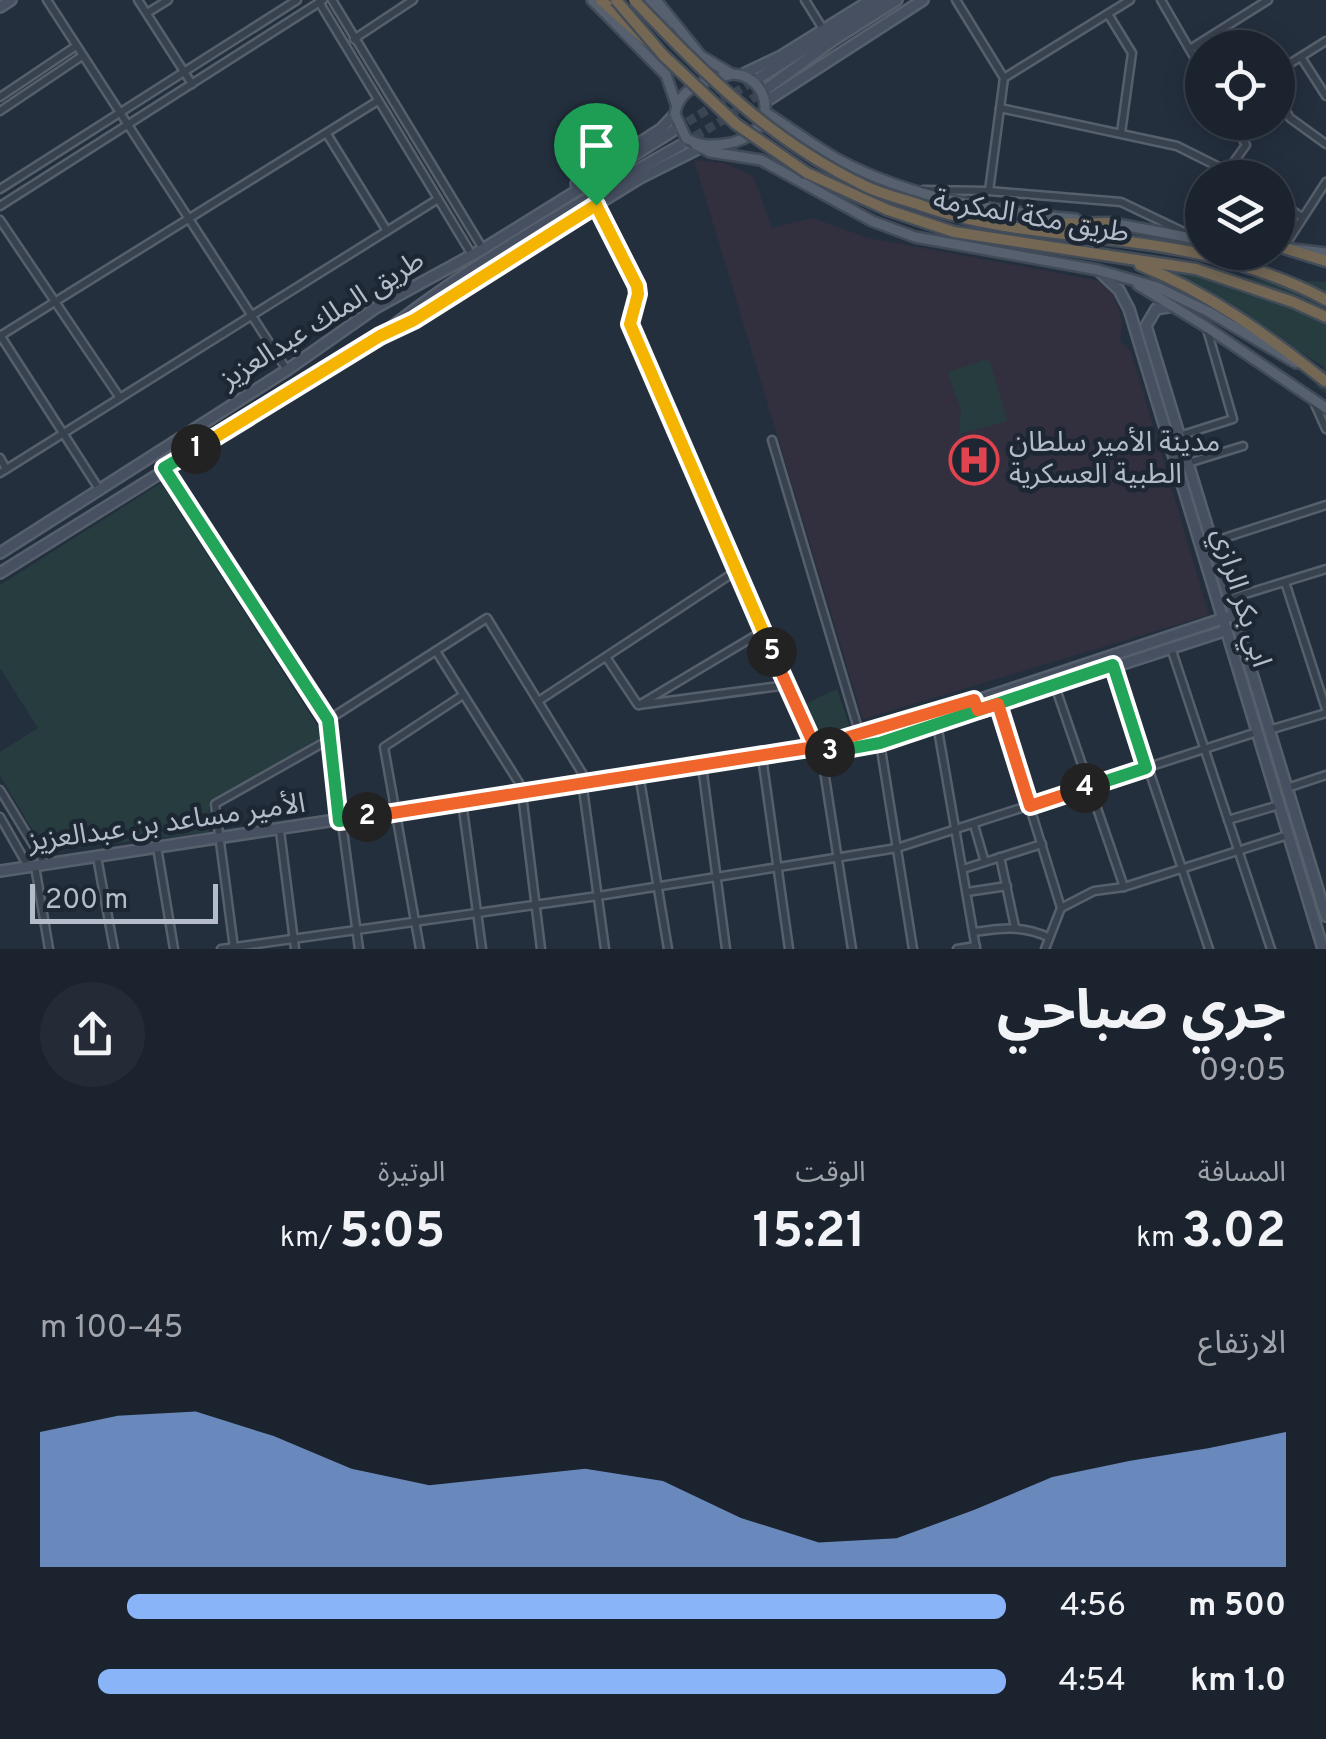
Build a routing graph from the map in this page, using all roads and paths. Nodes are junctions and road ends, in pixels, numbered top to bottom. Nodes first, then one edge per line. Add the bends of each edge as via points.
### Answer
1 (11, 0) edge
2 (47, 0) edge
3 (138, 0) edge
4 (168, 0) edge
5 (297, 0) edge
6 (332, 0) edge
7 (413, 0) edge
8 (592, 0) edge
9 (600, 0) edge
10 (616, 0) edge
11 (634, 0) edge
12 (645, 0) edge
13 (657, 0) edge
14 (805, 0) edge
15 (871, 0) edge
16 (884, 0) edge
17 (897, 0) edge
18 (924, 0) edge
19 (956, 0) edge
20 (1130, 0) edge
21 (1161, 0) edge
22 (1268, 0) edge
23 (321, 1) edge
24 (0, 8) edge
25 (147, 13) junction
26 (1108, 14) junction
27 (823, 30) junction
28 (1220, 30) edge
29 (354, 39) junction
30 (1185, 41) edge
31 (1326, 41) edge
32 (76, 46) junction
33 (680, 48) junction
34 (663, 54) junction
35 (82, 56) junction
36 (1301, 57) junction
37 (1295, 61) edge
38 (185, 73) junction
39 (737, 74) junction
40 (759, 78) tunnel mouth
41 (1004, 78) junction
42 (192, 84) junction
43 (769, 87) tunnel mouth
44 (0, 96) edge
45 (1326, 96) edge
46 (376, 102) junction
47 (765, 107) junction
48 (1000, 108) junction
49 (676, 110) junction
50 (0, 111) edge
51 (119, 114) junction
52 (1295, 122) edge
53 (126, 126) junction
54 (673, 131) tunnel mouth
55 (1121, 133) junction
56 (327, 134) junction
57 (681, 144) tunnel mouth
58 (1326, 144) edge
59 (701, 145) junction
60 (819, 147) junction
61 (1207, 160) edge
62 (1326, 182) edge
63 (0, 190) edge
64 (908, 190) junction
65 (989, 192) junction
66 (822, 194) junction
67 (438, 199) junction
68 (596, 205) junction
69 (0, 206) edge
70 (1295, 212) edge
71 (1302, 216) junction
72 (0, 220) edge
73 (188, 220) junction
74 (989, 224) junction
75 (1116, 224) junction
76 (1295, 227) edge
77 (387, 230) junction
78 (1185, 233) edge
79 (1185, 237) edge
80 (480, 244) junction
81 (469, 250) junction
82 (1295, 250) edge
83 (1295, 252) edge
84 (1326, 253) edge
85 (1120, 258) junction
86 (1326, 260) edge
87 (1098, 270) junction
88 (1122, 276) junction
89 (1326, 300) edge
90 (55, 302) junction
91 (1173, 306) junction
92 (377, 307) junction
93 (250, 316) junction
94 (1326, 317) edge
95 (1206, 326) junction
96 (0, 336) edge
97 (380, 336) junction
98 (287, 370) junction
99 (1326, 381) edge
100 (120, 398) junction
101 (1313, 399) junction
102 (1326, 408) edge
103 (1326, 430) edge
104 (62, 434) junction
105 (1179, 436) junction
106 (772, 440) dead end
107 (1242, 446) dead end
108 (0, 458) edge
109 (1188, 463) junction
110 (164, 468) junction
111 (3, 471) edge
112 (99, 489) junction
113 (1326, 505) edge
114 (1212, 542) junction
115 (0, 553) edge
116 (1326, 570) edge
117 (736, 571) junction
118 (0, 573) edge
119 (1285, 582) junction
120 (1229, 599) junction
121 (1234, 615) junction
122 (1222, 618) junction
123 (1238, 627) junction
124 (763, 631) junction
125 (1226, 631) junction
126 (1171, 647) junction
127 (436, 651) junction
128 (606, 656) junction
129 (1113, 665) junction
130 (786, 684) junction
131 (1054, 685) junction
132 (463, 695) junction
133 (540, 700) junction
134 (998, 704) junction
135 (638, 705) junction
136 (976, 705) junction
137 (1326, 711) edge
138 (328, 720) junction
139 (938, 724) junction
140 (1269, 730) junction
141 (1257, 732) junction
142 (860, 736) junction
143 (330, 740) junction
144 (880, 743) junction
145 (815, 747) junction
146 (1205, 749) junction
147 (762, 757) junction
148 (702, 766) junction
149 (1146, 768) junction
150 (639, 774) junction
151 (1326, 774) edge
152 (587, 781) junction
153 (1089, 786) junction
154 (1286, 788) junction
155 (0, 790) edge
156 (520, 792) junction
157 (462, 802) junction
158 (1279, 805) junction
159 (1030, 806) junction
160 (398, 812) junction
161 (0, 817) edge
162 (1228, 820) junction
163 (339, 821) junction
164 (974, 825) junction
165 (280, 830) junction
166 (956, 831) junction
167 (1288, 835) junction
168 (218, 838) junction
169 (1042, 844) junction
170 (158, 846) junction
171 (897, 848) junction
172 (1239, 852) junction
173 (97, 857) junction
174 (1000, 857) junction
175 (837, 860) junction
176 (984, 860) junction
177 (776, 865) junction
178 (36, 866) junction
179 (962, 868) junction
180 (1181, 870) junction
181 (0, 871) edge
182 (716, 875) junction
183 (1321, 882) edge
184 (659, 885) junction
185 (1007, 886) junction
186 (1124, 887) junction
187 (967, 892) junction
188 (598, 896) junction
189 (536, 904) junction
190 (1061, 908) junction
191 (477, 912) junction
192 (1326, 916) edge
193 (415, 921) junction
194 (1015, 926) junction
195 (356, 932) junction
196 (974, 932) junction
197 (1048, 938) junction
198 (294, 939) junction
199 (976, 947) edge
200 (234, 948) edge
201 (49, 949) edge
202 (114, 949) edge
203 (174, 949) edge
204 (221, 949) edge
205 (295, 949) edge
206 (359, 949) edge
207 (420, 949) edge
208 (482, 949) edge
209 (542, 949) edge
210 (605, 949) edge
211 (668, 949) edge
212 (726, 949) edge
213 (789, 949) edge
214 (852, 949) edge
215 (913, 949) edge
216 (957, 949) edge
217 (1044, 949) edge
218 (1209, 949) edge
219 (1271, 949) edge
220 (1323, 949) edge

1 - 24 street
2 - 32 street
3 - 25 street
4 - 25 street
5 - 38 street
6 - 29 street
7 - 29 street
8 - 49 main road via 666,75
9 - 34 highway, bridge
10 - 34 highway, طريق مكة المكرمة, bridge
11 - 33 highway, طريق مكة المكرمة, bridge
12 - 33 main road, bridge
13 - 39 main road via 701,56
14 - 27 street
15 - 27 street
16 - 40 street
17 - 43 street
18 - 47 street
19 - 41 street
20 - 26 street
21 - 30 street
22 - 28 street
23 - 42 street
23 - 46 street
25 - 38 street
26 - 41 street
26 - 55 street via 1132,53
27 - 39 street
29 - 80 street
31 - 36 street
32 - 35 street
32 - 44 street
33 - 74 highway, طريق مكة المكرمة, bridge via 740,107 811,156 868,187
34 - 85 highway, طريق مكة المكرمة, bridge via 736,124 807,172 874,204 954,232
35 - 50 street
35 - 51 street
36 - 37 street
36 - 45 street
38 - 42 street
38 - 51 street
39 - 47 main road via 760,91
39 - 49 main road via 698,84
41 - 48 street
42 - 53 street
46 - 56 street
46 - 67 street
47 - 59 main road via 748,139
47 - 60 main road
48 - 55 street
48 - 65 street
49 - 59 main road via 681,130
49 - 80 street via 646,138
51 - 53 street
51 - 63 street
52 - 58 street
53 - 69 street
53 - 73 street
54 - 92 street, طريق الملك عبدالعزيز
55 - 61 street
56 - 73 street
56 - 77 street
57 - 97 street, طريق الملك عبدالعزيز
59 - 66 main road via 761,160
59 - 68 street
60 - 64 main road
60 - 66 main road via 798,142 787,157
62 - 71 street
64 - 65 street
64 - 75 main road via 987,210
65 - 78 street via 1121,202
66 - 87 main road via 915,237
67 - 77 street
67 - 81 street
68 - 97 street
68 - 117 street via 637,286 630,324
70 - 71 street
71 - 76 street
72 - 90 street
73 - 90 street
73 - 93 street
74 - 75 highway
74 - 89 highway, طريق مكة المكرمة via 1180,250
75 - 79 main road
77 - 93 street
80 - 81 street
81 - 92 street
82 - 84 main road
83 - 86 highway
85 - 94 highway, طريق مكة المكرمة via 1196,269
85 - 99 highway via 1217,303
87 - 88 main road
87 - 122 street, ابي بكر الرازي via 1129,309
88 - 91 main road
88 - 99 main road via 1182,297
90 - 96 street
90 - 100 street
91 - 95 main road
91 - 105 street, ابي بكر الرازي via 1156,308 1146,326
92 - 98 street, طريق الملك عبدالعزيز
93 - 98 street
93 - 100 street
95 - 101 main road
95 - 105 street via 1233,420
96 - 104 street
97 - 110 street, طريق الملك عبدالعزيز
98 - 112 street, طريق الملك عبدالعزيز
100 - 104 street
101 - 102 main road
101 - 103 street
104 - 111 street
104 - 112 street
105 - 109 street, ابي بكر الرازي
106 - 142 street
107 - 109 street
108 - 111 street
109 - 114 street, ابي بكر الرازي
110 - 118 street, طريق الملك عبدالعزيز
110 - 138 street
112 - 115 street, طريق الملك عبدالعزيز
113 - 114 street
114 - 120 street, ابي بكر الرازي
116 - 119 street
117 - 124 street
117 - 128 street
119 - 120 street
119 - 137 street
120 - 121 street, ابي بكر الرازي
121 - 122 street
121 - 123 street, ابي بكر الرازي
122 - 125 street, ابي بكر الرازي
122 - 136 street
123 - 125 street
123 - 140 street, ابي بكر الرازي
124 - 130 street
124 - 135 street
125 - 126 street
125 - 141 street, ابي بكر الرازي
126 - 129 street
126 - 146 street
127 - 132 street
127 - 133 street via 486,618
127 - 138 street
128 - 133 street
128 - 135 street
129 - 131 street
129 - 149 street
130 - 135 street
130 - 145 street
131 - 134 street
131 - 153 street
132 - 156 street
132 - 160 street via 384,747
133 - 152 street
134 - 136 street
134 - 159 street
136 - 139 street
136 - 142 street
137 - 140 street
138 - 143 street
139 - 144 street
139 - 166 street
140 - 154 street, ابي بكر الرازي
141 - 146 street
141 - 158 street, ابي بكر الرازي
142 - 145 street
143 - 163 street
143 - 168 street via 215,804
144 - 145 street via 833,753
144 - 171 street
145 - 147 street, الأمير مساعد بن عبدالعزيز
145 - 175 street
146 - 149 street
146 - 162 street
147 - 148 street, الأمير مساعد بن عبدالعزيز
147 - 177 street
148 - 150 street, الأمير مساعد بن عبدالعزيز
148 - 182 street
149 - 153 street
149 - 180 street
150 - 152 street, الأمير مساعد بن عبدالعزيز
150 - 184 street
151 - 154 street
152 - 156 street, الأمير مساعد بن عبدالعزيز
152 - 188 street
153 - 159 street
153 - 186 street
154 - 183 street, ابي بكر الرازي
155 - 178 street
156 - 157 street, الأمير مساعد بن عبدالعزيز
156 - 189 street
157 - 160 street, الأمير مساعد بن عبدالعزيز
157 - 191 street
158 - 162 street
158 - 167 street, ابي بكر الرازي
159 - 164 street
159 - 169 street
160 - 163 street, الأمير مساعد بن عبدالعزيز
160 - 193 street
161 - 178 street
162 - 172 street
163 - 165 street, الأمير مساعد بن عبدالعزيز
163 - 195 street
164 - 166 street
164 - 176 street
165 - 168 street, الأمير مساعد بن عبدالعزيز
165 - 198 street
166 - 171 street
166 - 179 street
167 - 172 street
167 - 220 street, ابي بكر الرازي
168 - 170 street, الأمير مساعد بن عبدالعزيز
168 - 200 street
169 - 174 street
169 - 190 street
170 - 173 street, الأمير مساعد بن عبدالعزيز
170 - 203 street
171 - 175 street
171 - 215 street
172 - 180 street
172 - 219 street
173 - 178 street, الأمير مساعد بن عبدالعزيز
173 - 202 street
174 - 176 street
174 - 185 street
175 - 177 street
175 - 214 street
176 - 179 street
177 - 182 street
177 - 213 street
178 - 181 street, الأمير مساعد بن عبدالعزيز
178 - 201 street
179 - 187 street
180 - 186 street
180 - 218 street
182 - 184 street
182 - 212 street
183 - 192 street, ابي بكر الرازي
184 - 188 street
184 - 211 street
185 - 187 street
185 - 194 street
186 - 190 street via 1094,891
187 - 196 street
188 - 189 street
188 - 210 street
189 - 191 street
189 - 209 street
190 - 197 street
191 - 193 street
191 - 208 street
193 - 195 street
193 - 207 street
194 - 196 street
194 - 197 street
195 - 198 street
195 - 206 street
196 - 199 street
197 - 217 street
198 - 200 street
198 - 205 street
199 - 216 street
200 - 204 street

